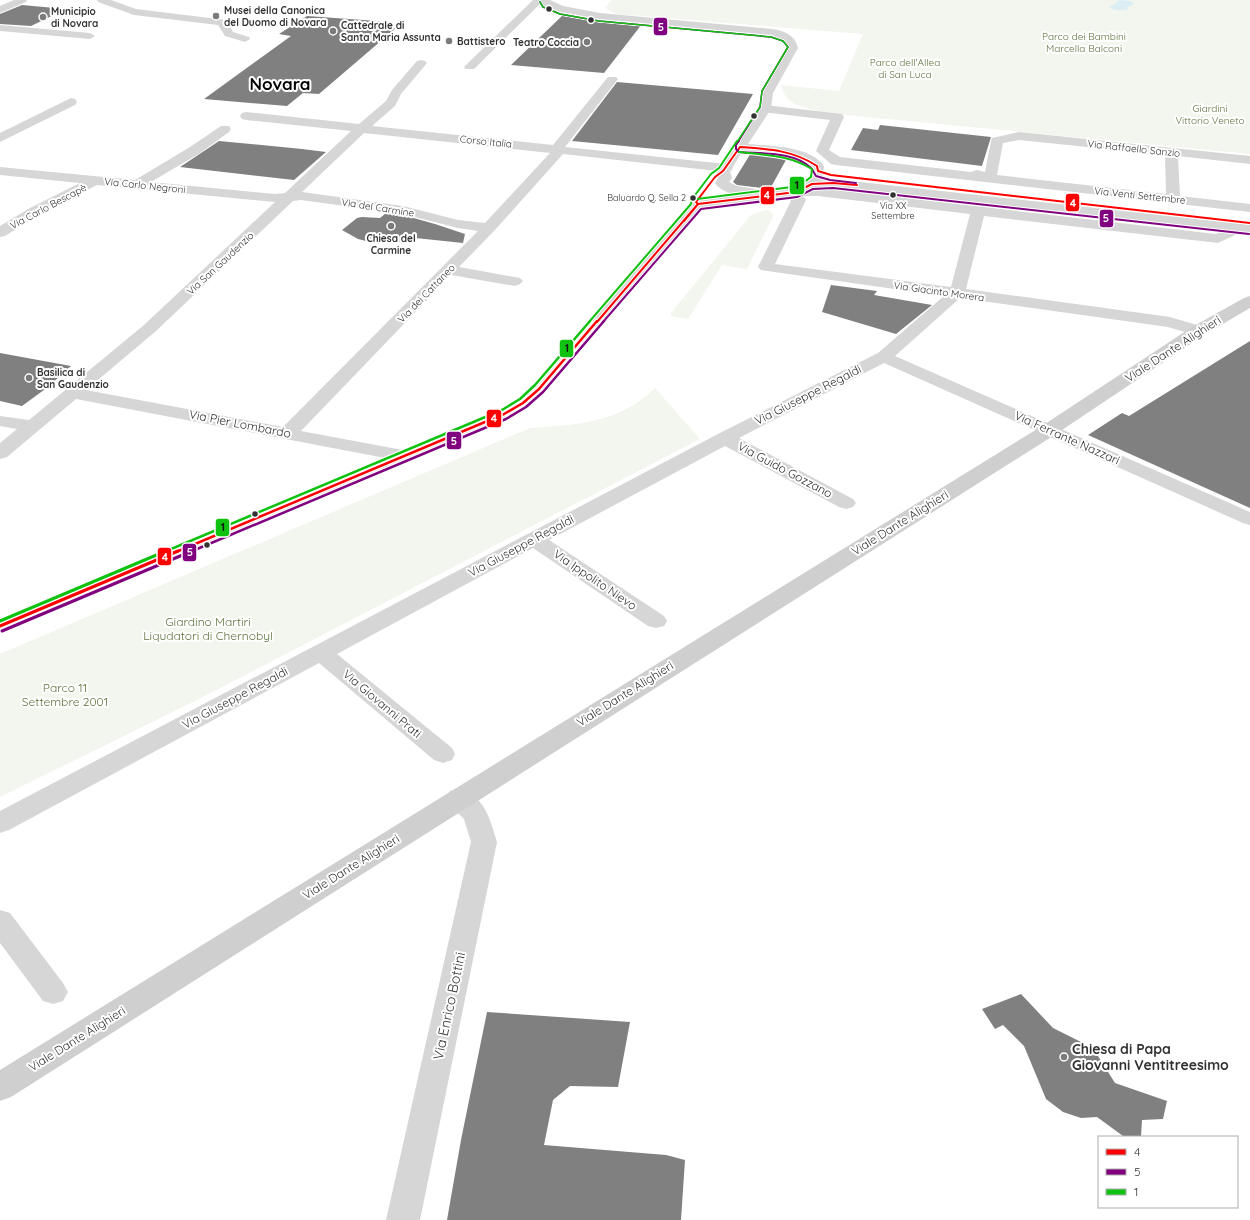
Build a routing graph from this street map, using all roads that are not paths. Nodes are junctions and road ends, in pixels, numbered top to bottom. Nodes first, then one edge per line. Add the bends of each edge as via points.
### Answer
1 (102, 0) edge
2 (539, 0) edge
3 (545, 0) edge
4 (18, 2) edge
5 (0, 10) edge
6 (0, 28) edge
7 (90, 36) dead end
8 (245, 39) dead end
9 (421, 63) dead end
10 (470, 67) dead end
11 (612, 79) dead end
12 (71, 102) dead end
13 (765, 109) junction
14 (246, 116) dead end
15 (362, 128) junction
16 (225, 129) dead end
17 (0, 138) edge
18 (740, 147) junction
19 (559, 149) junction
20 (1171, 152) junction
21 (1250, 160) edge
22 (726, 168) junction
23 (0, 171) edge
24 (815, 178) junction
25 (990, 178) junction
26 (96, 180) junction
27 (138, 184) junction
28 (782, 194) junction
29 (290, 196) junction
30 (1173, 199) junction
31 (1219, 204) junction
32 (1250, 208) edge
33 (978, 211) junction
34 (1243, 225) edge
35 (489, 228) junction
36 (0, 233) edge
37 (448, 270) junction
38 (515, 281) dead end
39 (956, 293) junction
40 (1250, 301) edge
41 (1198, 332) junction
42 (884, 357) junction
43 (73, 393) junction
44 (0, 421) edge
45 (33, 426) junction
46 (1049, 430) junction
47 (288, 433) junction
48 (725, 438) junction
49 (0, 453) edge
50 (406, 456) junction
51 (846, 503) dead end
52 (1250, 519) edge
53 (533, 539) junction
54 (656, 622) dead end
55 (0, 626) edge
56 (321, 653) junction
57 (443, 754) dead end
58 (459, 798) junction
59 (0, 823) edge
60 (0, 921) edge
61 (53, 992) dead end
62 (0, 1087) edge
63 (403, 1220) edge

1 - 8 street via 134,12 222,22 229,34
2 - 10 street
3 - 13 street via 552,6 573,11 772,32 788,38 792,42 792,48 767,93
4 - 5 street
6 - 7 street
9 - 15 street, Via San Gaudenzio via 391,103
11 - 19 street, Via dei Cattaneo
12 - 17 street
13 - 18 street
13 - 25 street, Via Venti Settembre via 838,117 822,151 833,159
14 - 15 street, Corso Italia
15 - 19 street, Corso Italia
15 - 29 street, Via San Gaudenzio
16 - 27 street
18 - 22 street
18 - 24 street via 788,152 804,157 817,166
19 - 22 street, Corso Italia
19 - 35 street, Via dei Cattaneo
20 - 21 street, Via Raffaello Sanzio
20 - 25 street, Via Raffaello Sanzio via 1019,136 998,141
20 - 30 street
22 - 28 street via 722,184 726,187 735,191
23 - 26 street, Via Carlo Negroni
24 - 28 street
24 - 34 street, Via Venti Settembre via 833,183
25 - 30 street, Via Venti Settembre
26 - 27 street, Via Carlo Negroni
26 - 36 street, Via Carlo Bescapè via 48,204
27 - 29 street, Via Carlo Negroni via 275,198
28 - 33 street via 818,192
28 - 39 street, Via Giacinto Morera via 799,200 766,268
28 - 50 street via 698,204 538,389 523,403 504,414
29 - 35 street, Via del Carmine via 403,210 458,224
29 - 43 street, Via San Gaudenzio via 150,328
30 - 31 street, Via Venti Settembre
31 - 32 street, Via Venti Settembre
31 - 34 street
33 - 34 street via 1218,239
33 - 39 street
35 - 37 street, Via dei Cattaneo
37 - 38 street
37 - 47 street, Via dei Cattaneo
39 - 41 street, Via Giacinto Morera via 1170,322
39 - 42 street, Via Giuseppe Regaldi
40 - 41 main road, Viale Dante Alighieri
41 - 46 main road, Viale Dante Alighieri
42 - 46 street, Via Ferrante Nazzari
42 - 48 street, Via Giuseppe Regaldi
43 - 45 street, Via San Gaudenzio
43 - 47 street, Via Pier Lombardo
44 - 45 street
45 - 49 street, Via San Gaudenzio
46 - 52 street, Via Ferrante Nazzari
46 - 58 main road, Viale Dante Alighieri
47 - 50 street, Via Pier Lombardo
48 - 51 street, Via Guido Gozzano
48 - 53 street, Via Giuseppe Regaldi
50 - 55 street
53 - 54 street, Via Ippolito Nievo
53 - 56 street, Via Giuseppe Regaldi
56 - 57 street, Via Giovanni Prati
56 - 59 street, Via Giuseppe Regaldi
58 - 62 main road, Viale Dante Alighieri
58 - 63 street, Via Enrico Bottini via 476,815 484,842
60 - 61 street

